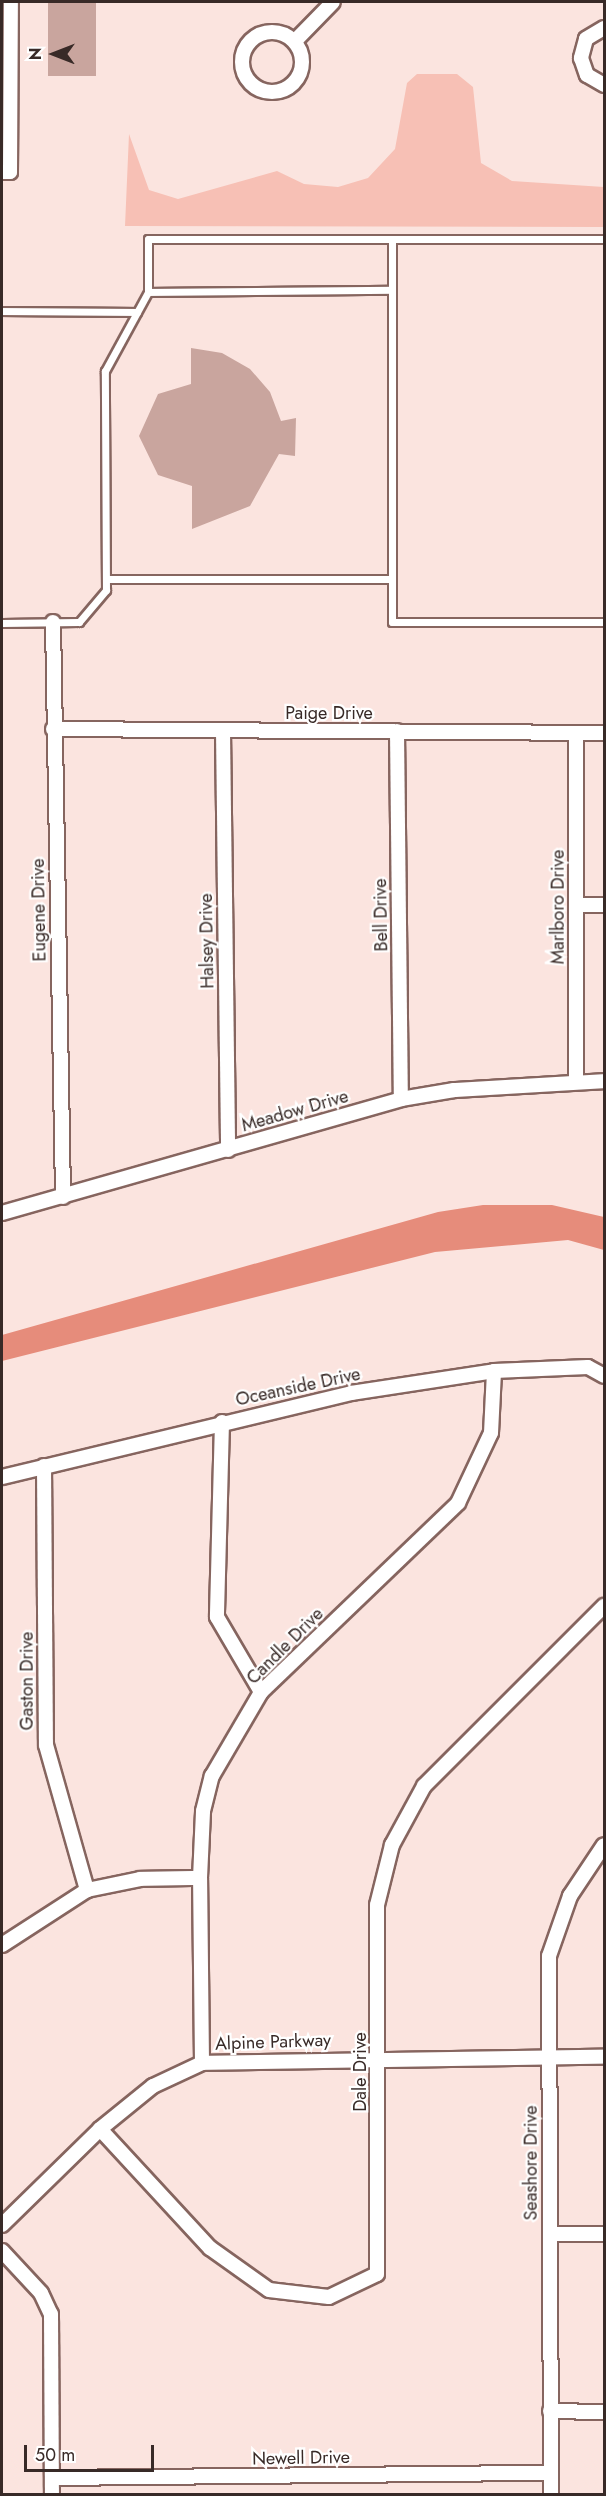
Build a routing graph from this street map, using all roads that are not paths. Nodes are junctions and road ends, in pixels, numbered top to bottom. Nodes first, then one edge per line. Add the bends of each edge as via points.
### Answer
1 (11, 2) edge
2 (333, 2) edge
3 (604, 28) edge
4 (295, 41) junction
5 (604, 85) edge
6 (2, 172) edge
7 (392, 239) junction
8 (604, 239) edge
9 (392, 290) junction
10 (148, 291) junction
11 (2, 311) edge
12 (137, 312) junction
13 (106, 579) junction
14 (392, 579) junction
15 (53, 622) junction
16 (604, 622) edge
17 (2, 623) edge
18 (53, 729) junction
19 (223, 731) junction
20 (397, 731) junction
21 (604, 732) edge
22 (576, 733) junction
23 (576, 905) junction
24 (604, 905) edge
25 (576, 1081) junction
26 (604, 1081) edge
27 (401, 1099) junction
28 (228, 1150) junction
29 (63, 1197) junction
30 (2, 1213) edge
31 (494, 1371) junction
32 (604, 1376) edge
33 (222, 1422) junction
34 (44, 1466) junction
35 (2, 1477) edge
36 (604, 1606) edge
37 (261, 1692) junction
38 (604, 1845) edge
39 (200, 1878) junction
40 (87, 1890) junction
41 (2, 1945) edge
42 (378, 2057) junction
43 (549, 2057) junction
44 (604, 2057) edge
45 (202, 2063) junction
46 (100, 2129) junction
47 (2, 2225) edge
48 (550, 2234) junction
49 (604, 2234) edge
50 (2, 2251) edge
51 (550, 2411) junction
52 (604, 2412) edge
53 (551, 2473) junction
54 (52, 2478) junction
55 (52, 2494) edge
56 (551, 2494) edge

1 - 6 street via 10,172
2 - 4 street
3 - 5 street via 586,39 581,58 587,75
4 - 4 street via 277,31 257,34 241,60 246,79 272,92 291,86 302,59
7 - 8 lane
7 - 9 lane
7 - 10 lane via 148,239
9 - 10 lane
9 - 14 lane
10 - 12 lane
11 - 12 lane
12 - 13 lane via 105,371
13 - 14 lane
13 - 15 lane via 106,590 79,622
14 - 16 lane via 392,622
15 - 17 lane
15 - 18 street, Eugene Drive
18 - 19 street, Paige Drive
18 - 29 street, Eugene Drive
19 - 20 street, Paige Drive
19 - 28 street, Halsey Drive
20 - 22 street, Paige Drive
20 - 27 street, Bell Drive
21 - 22 street, Paige Drive
22 - 23 street, Marlboro Drive
23 - 24 street
23 - 25 street, Marlboro Drive
25 - 26 street, Meadow Drive
25 - 27 street, Meadow Drive
27 - 28 street, Meadow Drive
28 - 29 street, Meadow Drive
29 - 30 street, Meadow Drive
31 - 32 street, Oceanside Drive via 588,1367
31 - 33 street, Oceanside Drive via 351,1393
31 - 37 street, Candle Drive via 491,1433 458,1503
33 - 34 street, Oceanside Drive
33 - 37 street via 217,1617
34 - 35 street, Oceanside Drive
34 - 40 street, Gaston Drive via 46,1745
36 - 42 street, Dale Drive via 424,1786 392,1845 377,1905
37 - 39 street, Candle Drive via 212,1776 203,1811
38 - 43 street, Seashore Drive via 570,1896 549,1956
39 - 40 street via 140,1879
39 - 45 street, Candle Drive
40 - 41 street
42 - 43 street, Alpine Parkway
42 - 45 street, Alpine Parkway
42 - 46 street, Dale Drive via 377,2274 329,2297 269,2290 210,2248
43 - 44 street, Alpine Parkway
43 - 48 street, Seashore Drive
45 - 46 street, Alpine Parkway via 153,2086
46 - 47 street, Alpine Parkway
48 - 49 street
48 - 51 street, Seashore Drive
50 - 54 street via 41,2293 51,2314
51 - 52 street
51 - 53 street, Seashore Drive
53 - 54 street, Newell Drive
53 - 56 street, Seashore Drive
54 - 55 street

